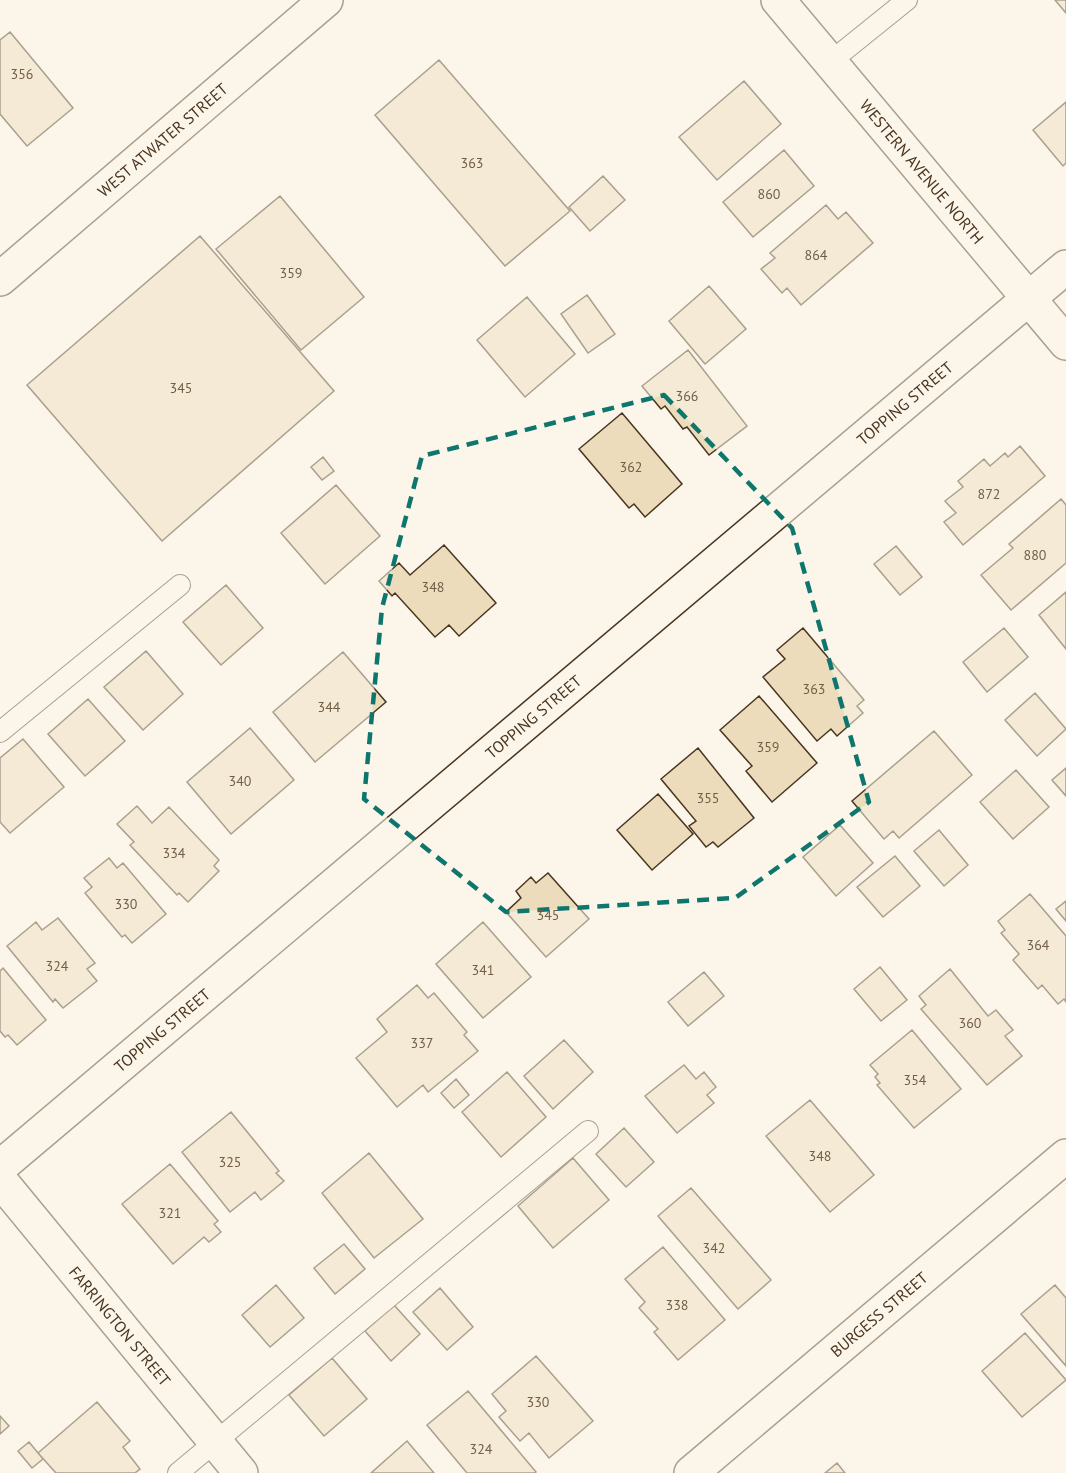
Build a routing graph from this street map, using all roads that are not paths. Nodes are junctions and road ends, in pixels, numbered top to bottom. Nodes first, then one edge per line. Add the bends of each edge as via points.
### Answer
1 (326, 0) edge
2 (778, 0) edge
3 (907, 0) edge
4 (830, 62) junction
5 (1066, 267) edge
6 (0, 279) edge
7 (1029, 300) junction
8 (1066, 344) edge
9 (180, 585) dead end
10 (0, 732) edge
11 (588, 1131) dead end
12 (1066, 1156) edge
13 (0, 1167) edge
14 (0, 1180) edge
15 (215, 1442) junction
16 (178, 1473) edge
17 (241, 1473) edge
18 (691, 1473) edge

1 - 6 street, WEST ATWATER STREET
2 - 4 street, WESTERN AVENUE NORTH
3 - 4 lane
4 - 7 street, WESTERN AVENUE NORTH
5 - 7 street, TOPPING STREET
7 - 8 street, WESTERN AVENUE NORTH
7 - 13 street, TOPPING STREET
9 - 10 lane
11 - 15 lane
12 - 18 street, BURGESS STREET
14 - 15 street, FARRINGTON STREET
15 - 16 lane
15 - 17 street, FARRINGTON STREET

